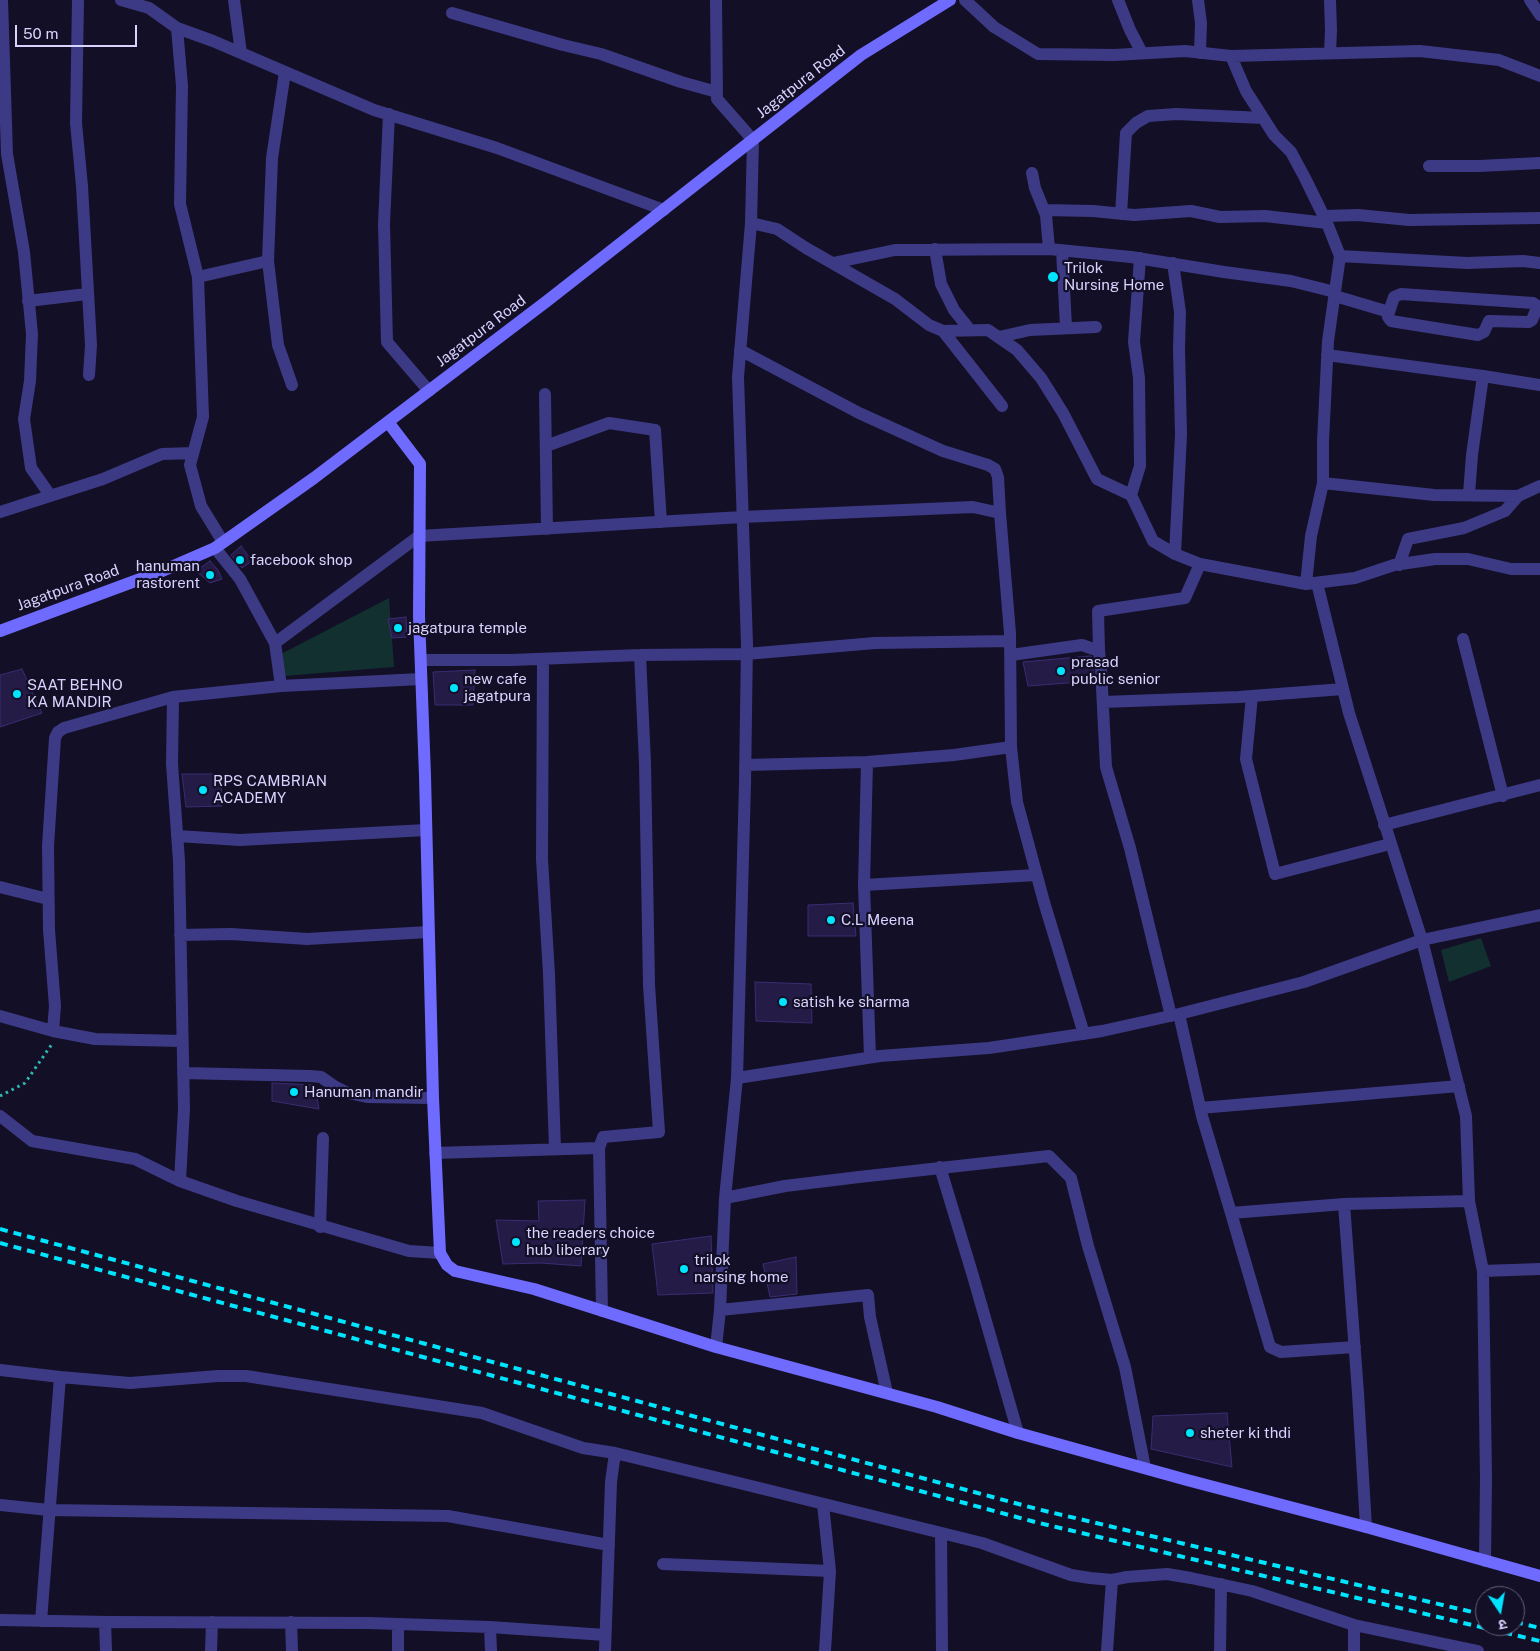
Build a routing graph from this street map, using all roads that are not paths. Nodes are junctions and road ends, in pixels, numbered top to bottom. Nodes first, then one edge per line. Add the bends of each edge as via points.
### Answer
1 (2, 0) edge
2 (78, 0) edge
3 (121, 0) edge
4 (234, 0) edge
5 (716, 0) edge
6 (950, 0) edge
7 (965, 0) edge
8 (1118, 0) edge
9 (1198, 0) edge
10 (1330, 0) edge
11 (1530, 0) edge
12 (452, 13) dead end
13 (1540, 15) edge
14 (177, 28) junction
15 (1200, 52) junction
16 (241, 53) junction
17 (1142, 53) junction
18 (1330, 53) junction
19 (1231, 56) junction
20 (285, 72) junction
21 (1540, 76) edge
22 (717, 92) junction
23 (389, 114) junction
24 (1263, 118) junction
25 (754, 140) junction
26 (1540, 163) edge
27 (1429, 166) dead end
28 (1032, 173) dead end
29 (664, 210) junction
30 (1044, 210) junction
31 (1121, 214) junction
32 (1540, 218) edge
33 (1325, 220) junction
34 (751, 223) junction
35 (935, 249) junction
36 (1056, 250) junction
37 (1340, 256) junction
38 (1140, 258) junction
39 (268, 261) junction
40 (833, 263) junction
41 (1173, 263) junction
42 (1540, 263) edge
43 (198, 277) junction
44 (87, 294) junction
45 (1335, 294) junction
46 (28, 301) junction
47 (1389, 312) junction
48 (1066, 327) junction
49 (1096, 327) dead end
50 (970, 330) junction
51 (943, 331) junction
52 (999, 337) junction
53 (740, 350) junction
54 (1327, 355) junction
55 (89, 375) dead end
56 (1483, 376) junction
57 (1540, 385) edge
58 (292, 386) dead end
59 (429, 391) junction
60 (545, 394) dead end
61 (1002, 406) dead end
62 (388, 422) junction
63 (546, 446) junction
64 (193, 453) junction
65 (1323, 483) junction
66 (1540, 486) edge
67 (50, 494) junction
68 (1470, 494) junction
69 (1131, 495) junction
70 (1518, 496) junction
71 (0, 512) edge
72 (1000, 513) junction
73 (742, 517) junction
74 (661, 522) junction
75 (547, 529) junction
76 (419, 536) junction
77 (219, 545) junction
78 (1175, 554) junction
79 (1200, 564) junction
80 (1399, 565) junction
81 (1540, 569) edge
82 (1311, 584) junction
83 (0, 631) edge
84 (1463, 639) dead end
85 (1010, 642) junction
86 (275, 643) junction
87 (1099, 651) junction
88 (746, 654) junction
89 (640, 655) junction
90 (1010, 655) junction
91 (543, 659) junction
92 (420, 660) junction
93 (421, 679) junction
94 (281, 686) junction
95 (1343, 689) junction
96 (1252, 696) junction
97 (173, 697) junction
98 (1103, 702) junction
99 (1011, 747) junction
100 (867, 762) junction
101 (745, 765) junction
102 (1540, 785) edge
103 (1502, 796) junction
104 (1384, 825) junction
105 (426, 830) junction
106 (177, 836) junction
107 (1390, 844) junction
108 (1036, 875) junction
109 (864, 885) junction
110 (0, 887) edge
111 (48, 899) junction
112 (1540, 915) edge
113 (428, 932) junction
114 (180, 935) junction
115 (1422, 940) junction
116 (1175, 1015) junction
117 (0, 1016) edge
118 (53, 1031) junction
119 (1084, 1034) junction
120 (182, 1041) junction
121 (870, 1058) junction
122 (183, 1073) junction
123 (736, 1078) junction
124 (1459, 1086) junction
125 (433, 1098) junction
126 (1200, 1108) junction
127 (0, 1116) edge
128 (323, 1138) dead end
129 (599, 1148) junction
130 (555, 1149) junction
131 (435, 1153) junction
132 (940, 1168) junction
133 (180, 1181) junction
134 (725, 1198) junction
135 (1469, 1201) junction
136 (1344, 1204) junction
137 (1231, 1213) junction
138 (320, 1227) junction
139 (440, 1253) junction
140 (1540, 1269) edge
141 (1483, 1271) junction
142 (602, 1310) junction
143 (720, 1310) junction
144 (716, 1347) junction
145 (1355, 1347) junction
146 (0, 1370) edge
147 (60, 1378) junction
148 (886, 1393) junction
149 (1018, 1433) junction
150 (615, 1453) junction
151 (1145, 1468) junction
152 (823, 1504) junction
153 (0, 1505) edge
154 (49, 1510) junction
155 (1366, 1527) junction
156 (940, 1533) junction
157 (609, 1545) junction
158 (1485, 1561) junction
159 (663, 1564) dead end
160 (830, 1571) junction
161 (1540, 1576) edge
162 (1112, 1580) junction
163 (1221, 1584) junction
164 (0, 1620) edge
165 (41, 1621) junction
166 (105, 1622) junction
167 (212, 1622) junction
168 (292, 1622) junction
169 (398, 1624) junction
170 (1354, 1625) junction
171 (490, 1627) junction
172 (605, 1635) junction
173 (1451, 1648) edge
174 (106, 1651) edge
175 (212, 1651) edge
176 (292, 1651) edge
177 (398, 1651) edge
178 (491, 1651) edge
179 (605, 1651) edge
180 (825, 1651) edge
181 (942, 1651) edge
182 (1107, 1651) edge
183 (1220, 1651) edge
184 (1354, 1651) edge
185 (1478, 1651) edge

1 - 46 street via 7,154 24,252
2 - 44 street via 76,123
3 - 14 street via 149,8
4 - 16 street
5 - 22 street
6 - 25 street, Jagatpura Road via 862,55
7 - 17 street via 994,28 1038,54
8 - 17 street
9 - 15 street
10 - 18 street
11 - 13 street
12 - 22 street via 601,54
14 - 16 street
14 - 43 street via 182,86 180,204
15 - 17 street
15 - 19 street
16 - 20 street
18 - 19 street
18 - 21 street via 1420,51 1499,60
19 - 24 street via 1246,91
20 - 23 street
20 - 39 street via 272,158
22 - 25 street via 717,99
23 - 29 street via 497,148
23 - 59 street via 384,224 387,342
24 - 31 street via 1176,114 1148,116 1136,123 1126,133
24 - 33 street via 1291,152
25 - 29 street, Jagatpura Road
25 - 34 street
26 - 27 street
28 - 30 street
29 - 59 street, Jagatpura Road
30 - 31 street
30 - 36 street
31 - 33 street via 1191,211 1220,217
32 - 33 street via 1409,220 1358,215
33 - 37 street
34 - 40 street via 777,229
34 - 53 street
35 - 36 street
35 - 40 street via 895,250
35 - 50 street via 941,284 954,310
36 - 38 street
36 - 48 street
37 - 42 street via 1467,263
37 - 45 street
38 - 41 street
38 - 69 street via 1134,342 1139,378 1140,466
39 - 43 street
39 - 58 street via 278,345
40 - 51 street via 895,298 929,325
41 - 45 street via 1291,281
41 - 78 street via 1180,312 1181,435
43 - 64 street via 202,417
44 - 46 street
44 - 55 street via 91,345
45 - 47 street
45 - 54 street
46 - 67 street via 32,334 24,418 31,468
47 - 47 street via 1394,297 1401,294 1536,305 1529,322 1489,321 1484,332 1478,335 1391,321
48 - 49 street
48 - 52 street
50 - 51 street
50 - 52 street via 988,330
51 - 61 street
52 - 69 street via 1017,350 1041,378 1097,479
53 - 72 street via 868,417 943,451 995,469
53 - 73 street
54 - 56 street
54 - 65 street
56 - 57 street
56 - 68 street
59 - 62 street, Jagatpura Road
60 - 63 street
62 - 76 street via 420,464
62 - 77 street, Jagatpura Road
63 - 74 street via 609,423 655,430
63 - 75 street
64 - 67 street via 162,454 103,478
64 - 77 street via 190,465 200,506
65 - 68 street via 1434,495
65 - 82 street via 1312,536
66 - 70 street
67 - 71 street
68 - 70 street
69 - 78 street via 1153,541
70 - 80 street via 1505,511 1464,528 1408,540
72 - 73 street via 973,507
72 - 85 street
73 - 74 street
73 - 88 street
74 - 75 street
75 - 76 street
76 - 86 street
76 - 92 street
77 - 83 street, Jagatpura Road via 162,571
77 - 86 street
78 - 79 street
79 - 82 street
79 - 87 street via 1185,598 1098,612
80 - 81 street via 1435,559 1468,559 1512,569
80 - 82 street via 1355,578
82 - 95 street
84 - 103 street
85 - 88 street via 875,643
85 - 90 street
86 - 94 street
87 - 90 street via 1082,645
87 - 98 street
88 - 89 street
88 - 101 street
89 - 91 street
89 - 129 street via 649,985 659,1132 603,1137
90 - 99 street
91 - 92 street
91 - 130 street via 542,859
92 - 93 street
93 - 94 street
93 - 105 street
94 - 97 street
95 - 96 street
95 - 104 street
96 - 98 street
96 - 107 street via 1246,759 1275,874
97 - 106 street via 172,764
97 - 111 street via 58,732 48,846
98 - 116 street via 1106,767
99 - 100 street
99 - 108 street via 1017,802
100 - 101 street
100 - 109 street
101 - 123 street
102 - 103 street
103 - 104 street
104 - 107 street
105 - 106 street via 240,840
105 - 113 street
106 - 114 street
107 - 115 street
108 - 109 street
108 - 119 street
109 - 121 street
110 - 111 street
111 - 118 street
112 - 115 street
113 - 114 street via 307,938
113 - 125 street
114 - 120 street
115 - 116 street via 1304,982
115 - 124 street
116 - 119 street
116 - 126 street
117 - 118 street
118 - 120 street via 96,1039
119 - 121 street via 989,1048
120 - 122 street
121 - 123 street
122 - 125 street via 321,1077 348,1093 367,1097
122 - 133 street
123 - 134 street
124 - 126 street
124 - 135 street via 1466,1116
125 - 131 street
126 - 137 street
127 - 133 street via 32,1141 135,1159
128 - 138 street
129 - 130 street
129 - 142 street
130 - 131 street
131 - 139 street
132 - 134 street via 785,1186
132 - 149 street
132 - 151 street via 1049,1156 1071,1178 1125,1367
133 - 138 street
134 - 143 street
135 - 136 street
135 - 141 street
136 - 137 street
136 - 145 street
137 - 145 street via 1270,1347 1281,1352
138 - 139 street via 408,1251
139 - 142 street via 446,1265 455,1271 534,1289
140 - 141 street
141 - 158 street
142 - 144 street
143 - 144 street
143 - 148 street via 867,1295
144 - 148 street
145 - 155 street
146 - 147 street
147 - 150 street via 130,1383 246,1376 482,1413 583,1448
147 - 154 street
148 - 149 street
149 - 151 street
150 - 152 street
150 - 157 street
151 - 155 street
152 - 156 street
152 - 160 street
153 - 154 street
154 - 157 street via 448,1516
154 - 165 street
155 - 158 street
156 - 162 street via 982,1543 1071,1575
156 - 181 street
157 - 172 street
158 - 161 street
159 - 160 street
160 - 180 street
162 - 163 street via 1167,1574
162 - 182 street
163 - 170 street
163 - 183 street
164 - 165 street
165 - 166 street
166 - 167 street
166 - 174 street
167 - 168 street
167 - 175 street
168 - 169 street
168 - 176 street
169 - 171 street
169 - 177 street
170 - 173 street
170 - 184 street
171 - 172 street
171 - 178 street
172 - 179 street
173 - 185 street

